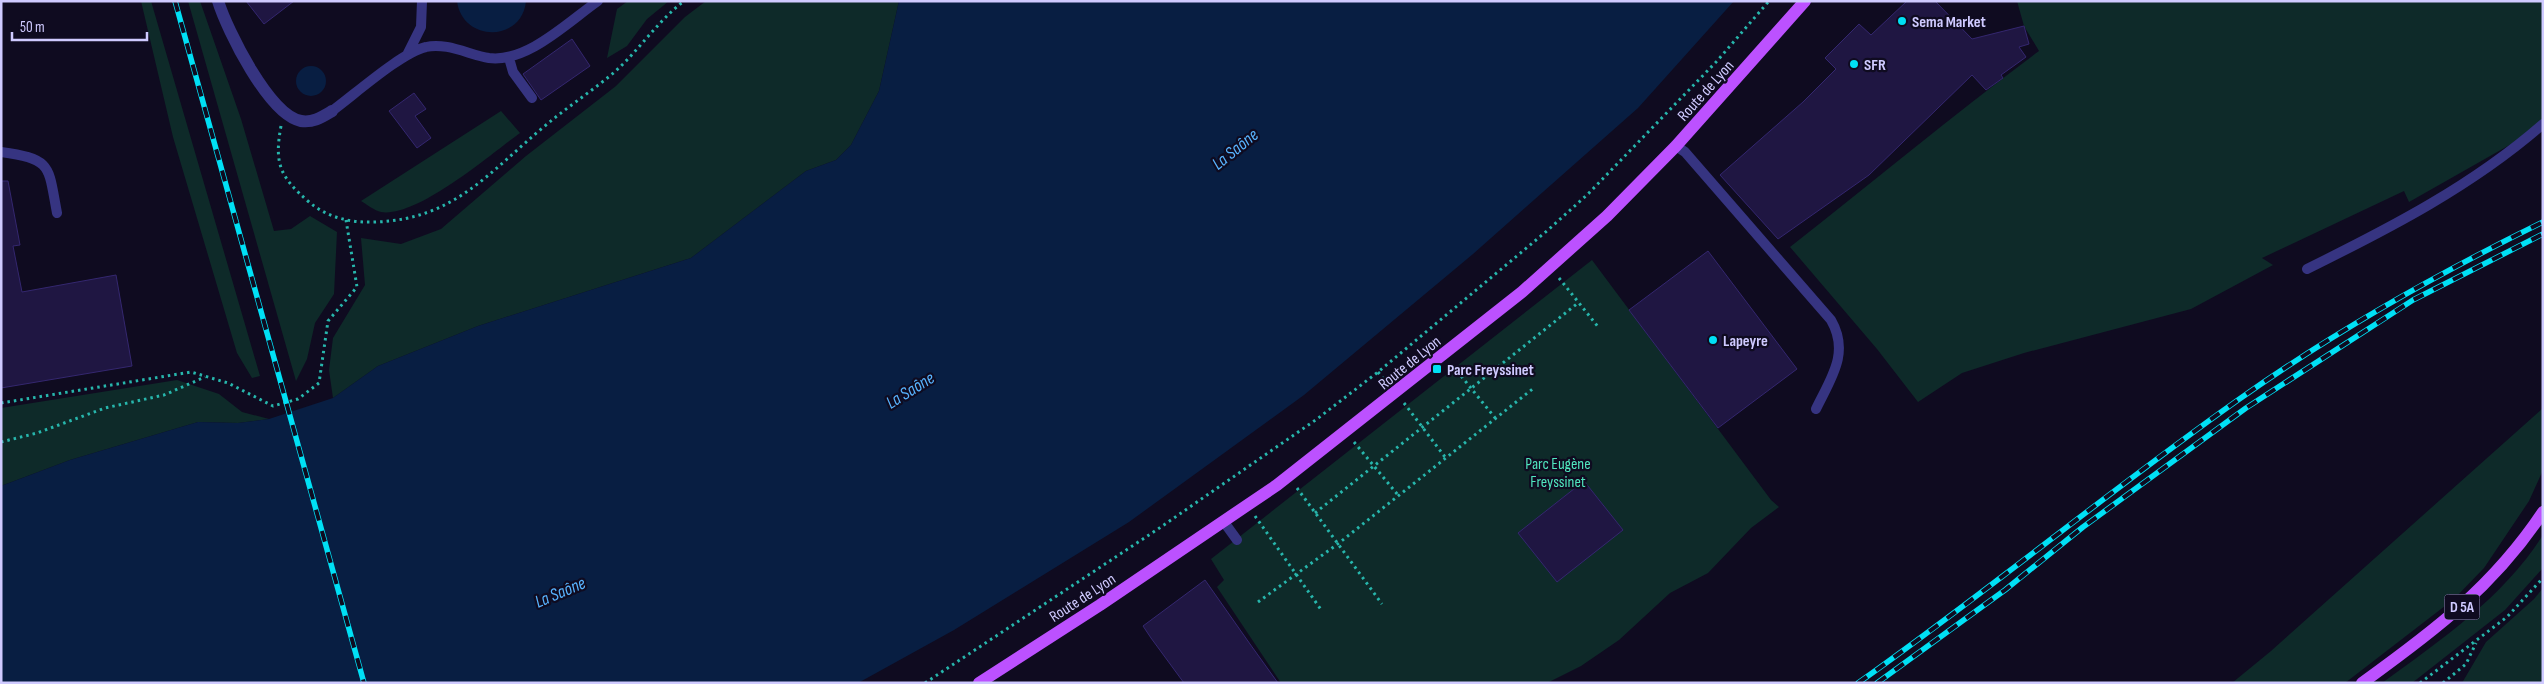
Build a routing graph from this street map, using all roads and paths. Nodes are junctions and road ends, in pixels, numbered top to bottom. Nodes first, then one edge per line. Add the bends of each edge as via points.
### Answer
1 (218, 1) edge
2 (422, 1) edge
3 (598, 1) edge
4 (684, 1) edge
5 (1769, 1) edge
6 (1805, 1) edge
7 (407, 55) junction
8 (509, 58) junction
9 (532, 98) dead end
10 (332, 111) joint
11 (283, 114) junction
12 (2543, 124) edge
13 (1676, 146) junction
14 (1, 152) edge
15 (57, 213) dead end
16 (346, 220) junction
17 (2307, 269) dead end
18 (1556, 274) dead end
19 (1578, 302) junction
20 (1599, 328) dead end
21 (1451, 363) dead end
22 (1378, 372) junction
23 (206, 376) junction
24 (1535, 387) dead end
25 (1472, 388) junction
26 (1395, 394) junction
27 (1, 403) edge
28 (1816, 409) dead end
29 (1496, 420) junction
30 (1422, 428) junction
31 (1352, 440) dead end
32 (1, 442) edge
33 (1445, 457) junction
34 (1374, 466) junction
35 (1294, 485) dead end
36 (1398, 495) junction
37 (2543, 512) edge
38 (1315, 513) junction
39 (1254, 514) dead end
40 (1224, 522) junction
41 (1237, 540) dead end
42 (1339, 543) junction
43 (1296, 574) junction
44 (2543, 578) edge
45 (1258, 602) dead end
46 (1382, 604) dead end
47 (1322, 611) dead end
48 (2476, 642) junction
49 (924, 683) edge
50 (979, 683) edge
51 (2362, 683) edge
52 (2420, 683) edge
53 (2443, 683) edge

1 - 11 street via 239,50
2 - 7 lane via 421,26
3 - 8 lane via 529,51
4 - 16 path via 652,29 608,78 547,123 458,199 435,211 394,222
5 - 22 path via 1717,61 1588,194
6 - 13 main road, Route de Lyon
7 - 8 lane via 427,46 490,58
7 - 10 lane
8 - 9 lane via 514,72
10 - 11 street via 316,120 300,121
11 - 16 path via 277,145 278,165 286,180 316,208
12 - 17 lane via 2464,184 2414,214
13 - 26 main road, Route de Lyon via 1562,257
13 - 28 lane via 1685,152 1831,320 1837,331 1840,349 1835,370
14 - 15 lane via 29,156 41,162 49,171
16 - 23 path via 357,286 328,321 319,383 298,399 273,406 228,383
18 - 19 path
19 - 20 path
19 - 25 path
21 - 25 path
22 - 26 path
22 - 49 path via 1317,419 1158,529
23 - 27 path via 191,372
23 - 32 path via 164,395 105,408 37,433
24 - 29 path
25 - 29 path
25 - 30 path
26 - 30 path
26 - 40 main road, Route de Lyon
29 - 33 path via 1458,451
30 - 33 path
30 - 34 path
31 - 34 path
33 - 36 path
34 - 36 path
34 - 38 path
35 - 38 path
36 - 42 path
37 - 51 main road, D 5A via 2513,554 2470,599
38 - 42 path
39 - 43 path
40 - 41 lane
40 - 50 main road, Route de Lyon
42 - 43 path
42 - 46 path
43 - 45 path
43 - 47 path
44 - 48 path via 2507,617
48 - 52 path
48 - 53 path via 2466,664

